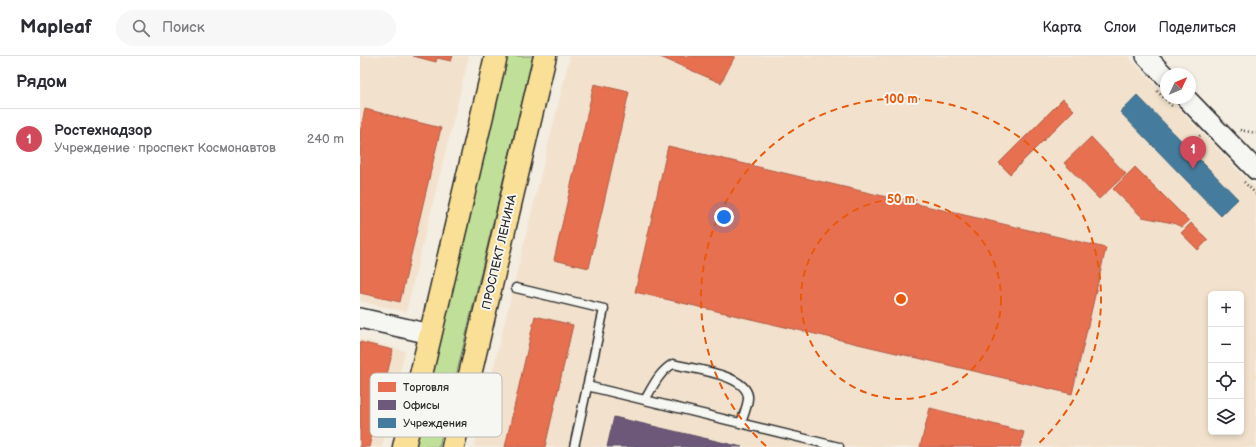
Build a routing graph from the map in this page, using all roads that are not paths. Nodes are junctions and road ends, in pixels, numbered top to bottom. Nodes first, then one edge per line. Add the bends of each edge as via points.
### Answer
1 (496, 56) edge
2 (545, 56) edge
3 (1146, 56) edge
4 (1160, 71) edge
5 (1192, 104) edge
6 (1256, 170) edge
7 (516, 288) dead end
8 (360, 318) edge
9 (430, 334) junction
10 (421, 373) edge
11 (470, 373) edge
12 (587, 386) junction
13 (645, 400) junction
14 (741, 423) junction
15 (406, 437) edge
16 (455, 437) edge
17 (404, 447) edge
18 (453, 447) edge
19 (574, 447) edge
20 (840, 447) edge

1 - 9 main road
2 - 11 main road, ПРОСПЕКТ ЛЕНИНА
3 - 4 street
5 - 6 street
7 - 12 lane via 604,309
8 - 9 street
9 - 10 main road
12 - 13 lane
12 - 19 lane
13 - 14 lane
13 - 14 lane via 659,376 673,364 732,378 743,385 748,396
14 - 20 lane
15 - 17 main road
16 - 18 main road, ПРОСПЕКТ ЛЕНИНА

